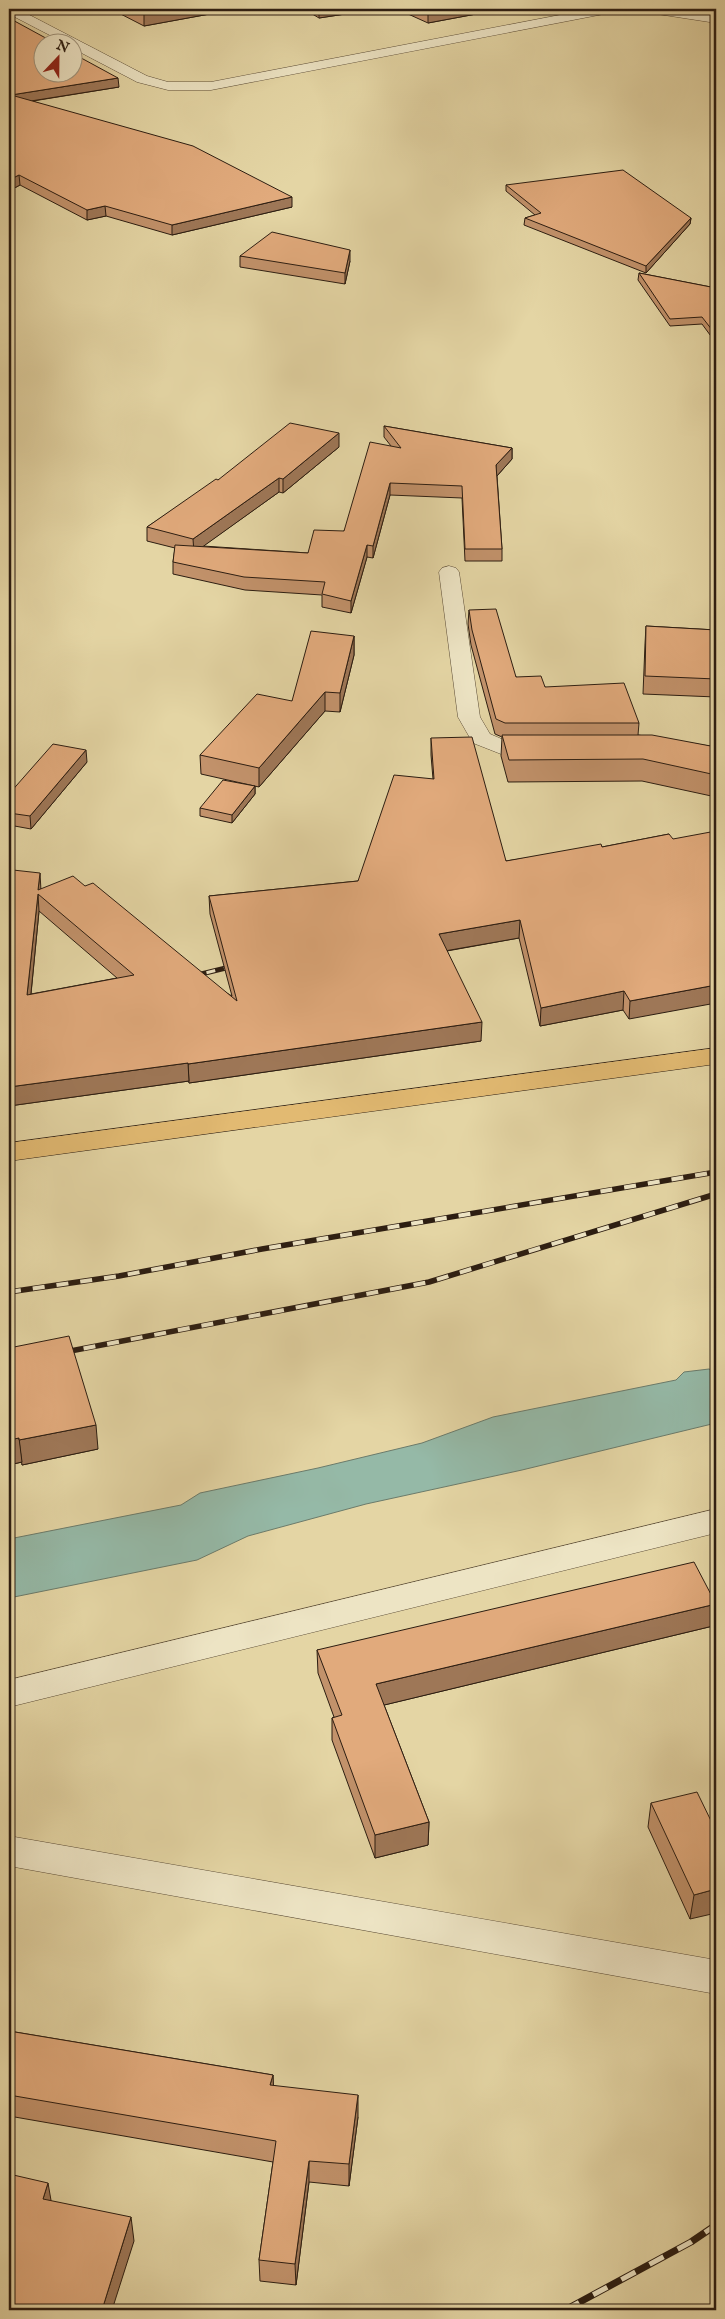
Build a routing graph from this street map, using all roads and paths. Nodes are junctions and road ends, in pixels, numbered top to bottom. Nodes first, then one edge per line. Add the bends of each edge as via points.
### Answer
1 (609, 9) edge
2 (651, 9) edge
3 (11, 11) edge
4 (716, 19) edge
5 (51, 32) edge
6 (82, 48) edge
7 (449, 572) dead end
8 (557, 747) edge
9 (716, 1056) edge
10 (9, 1152) edge
11 (716, 1521) edge
12 (9, 1694) edge
13 (9, 1851) edge
14 (716, 1977) edge

1 - 6 street via 211,86 168,86 142,79
2 - 4 street
3 - 5 street
7 - 8 street via 469,717 481,738 501,747
9 - 10 main road
11 - 12 street
13 - 14 street

